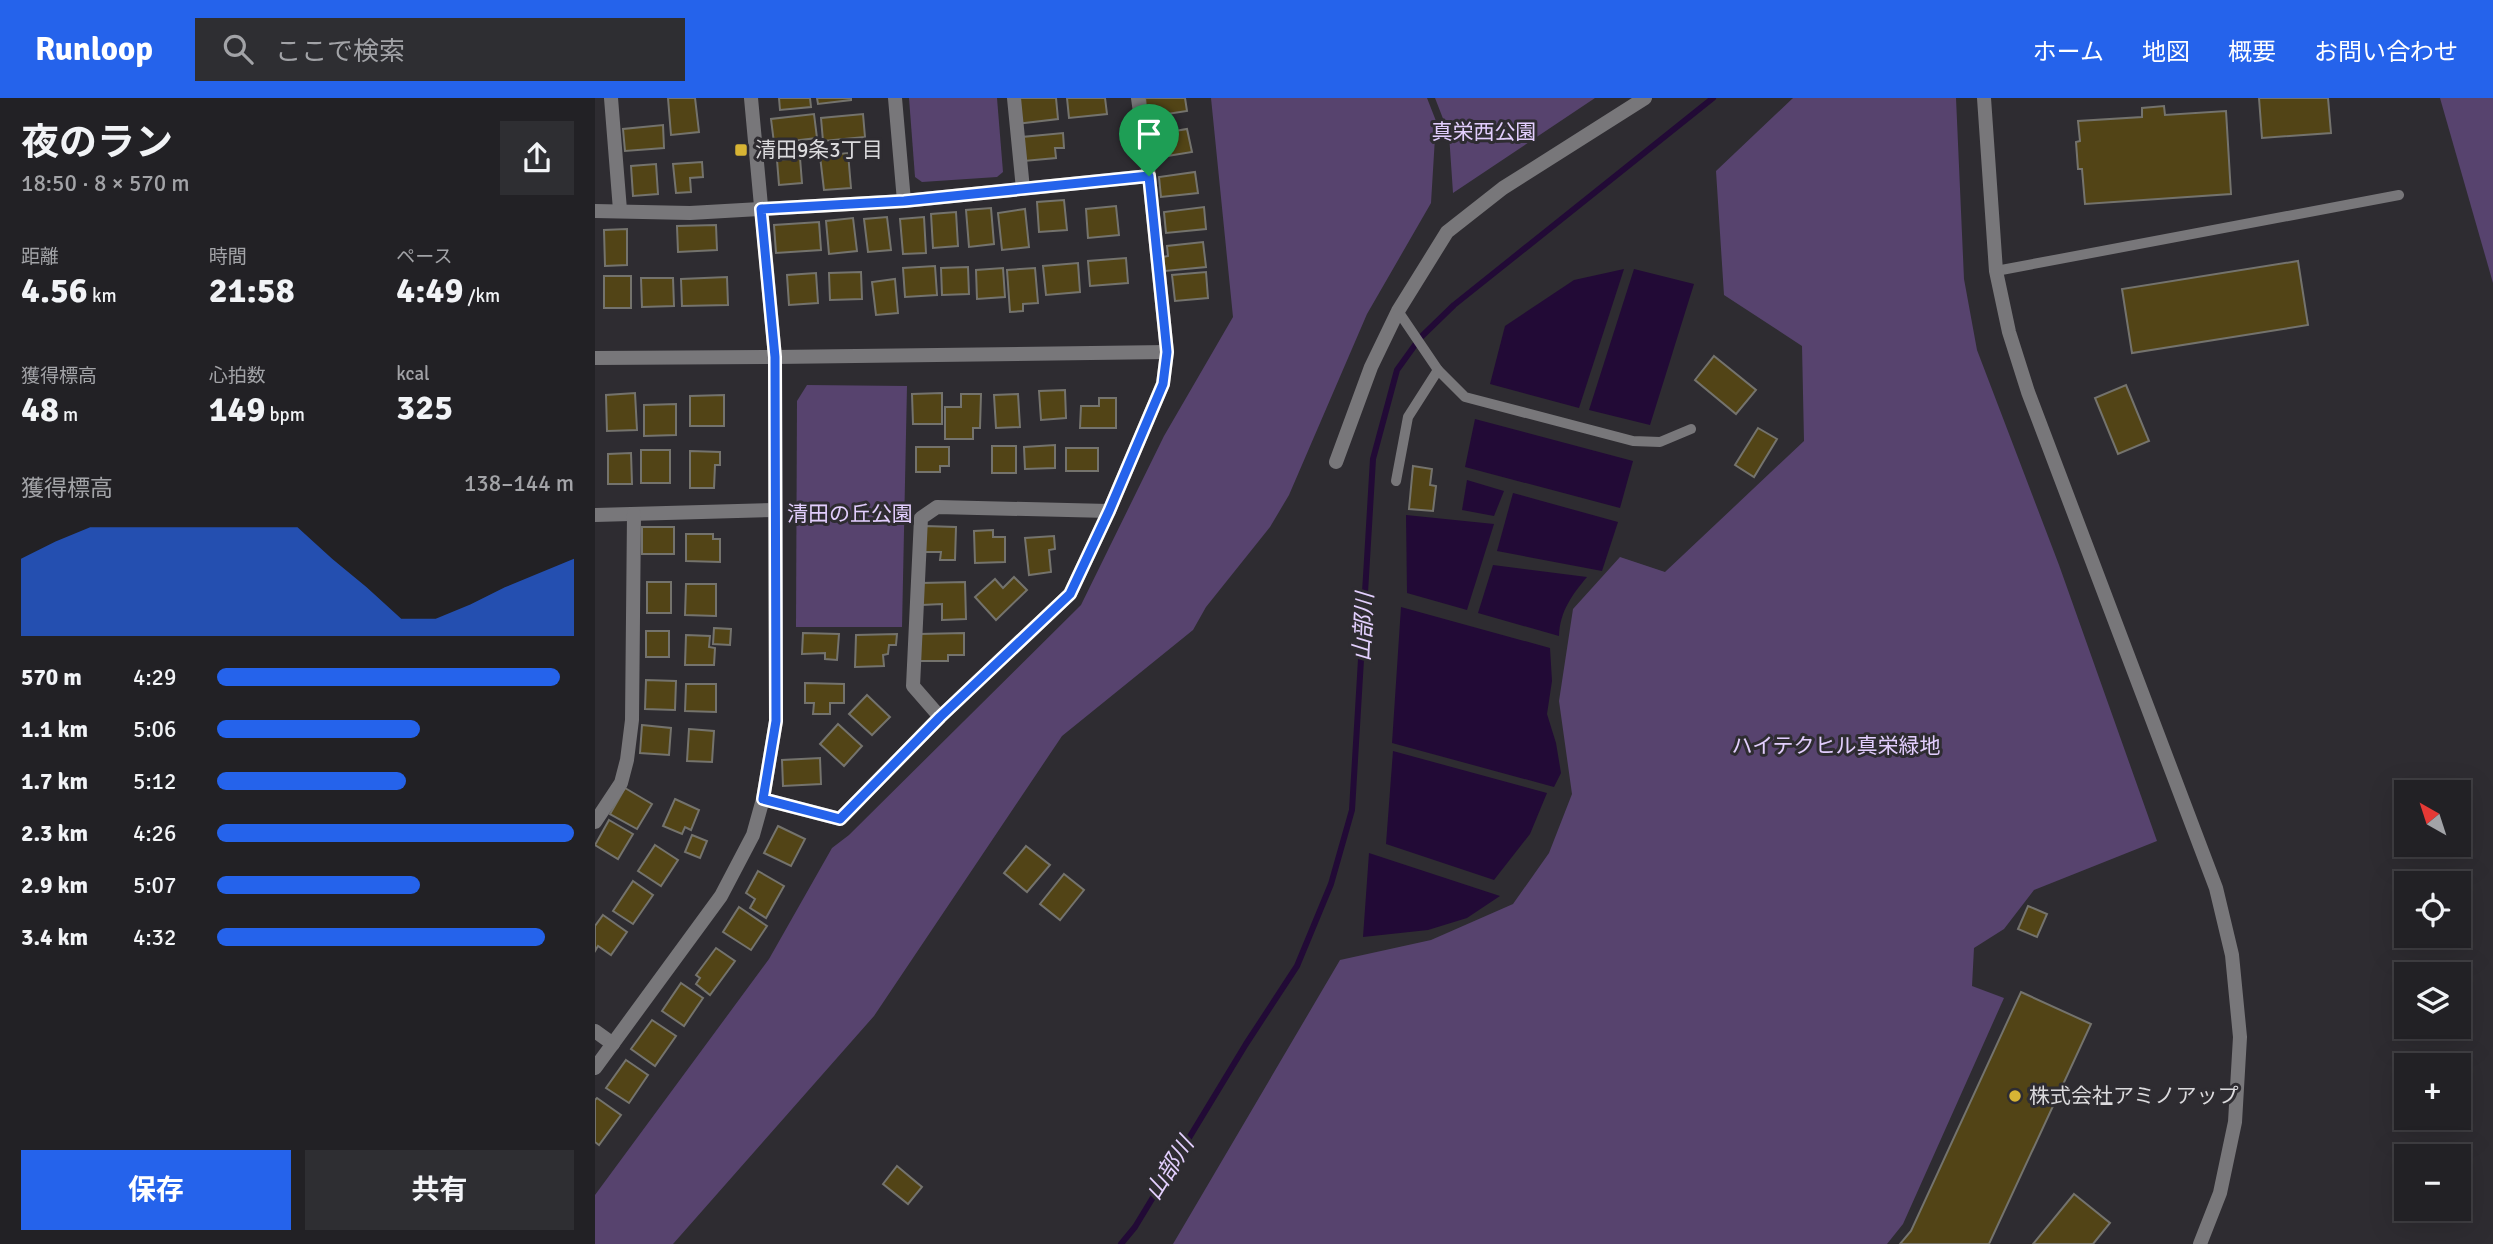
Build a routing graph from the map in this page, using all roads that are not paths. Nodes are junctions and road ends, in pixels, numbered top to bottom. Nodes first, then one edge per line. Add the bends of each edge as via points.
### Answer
1 (611, 98) edge
2 (751, 98) edge
3 (895, 98) edge
4 (1014, 98) edge
5 (1138, 98) edge
6 (1645, 98) edge
7 (1984, 98) edge
8 (1149, 176) junction
9 (1023, 189) junction
10 (2399, 195) dead end
11 (904, 201) junction
12 (761, 209) junction
13 (620, 210) junction
14 (595, 211) edge
15 (1996, 271) junction
16 (1403, 316) junction
17 (1167, 352) junction
18 (775, 357) junction
19 (595, 358) edge
20 (1436, 366) junction
21 (1691, 429) dead end
22 (1335, 462) dead end
23 (1396, 481) dead end
24 (774, 510) junction
25 (1109, 511) junction
26 (595, 514) edge
27 (634, 514) junction
28 (940, 717) junction
29 (763, 799) junction
30 (595, 822) edge
31 (595, 1031) edge
32 (613, 1044) junction
33 (595, 1068) edge
34 (2200, 1244) edge

1 - 13 street
2 - 12 street
3 - 11 street
4 - 9 street
5 - 8 street
6 - 16 street via 1503,188 1447,232
7 - 15 street
8 - 9 street
8 - 17 street
9 - 11 street
10 - 15 lane
11 - 12 street
12 - 13 street
12 - 18 street
13 - 14 street
15 - 34 street via 2028,392 2216,888 2232,955 2240,1037 2235,1122 2220,1193
16 - 20 lane
16 - 22 street via 1371,368
17 - 18 street
17 - 25 street via 1163,384
18 - 19 street
18 - 24 street
20 - 21 lane via 1465,397 1622,439 1660,442
20 - 23 lane via 1408,417
24 - 27 street
24 - 29 street via 776,721
25 - 28 street via 1070,594
25 - 28 street via 937,507 921,518 913,686
26 - 27 street
27 - 30 street via 632,720 627,760 621,783
28 - 29 street via 840,819
29 - 32 street via 753,835 721,896
31 - 32 street
32 - 33 street

